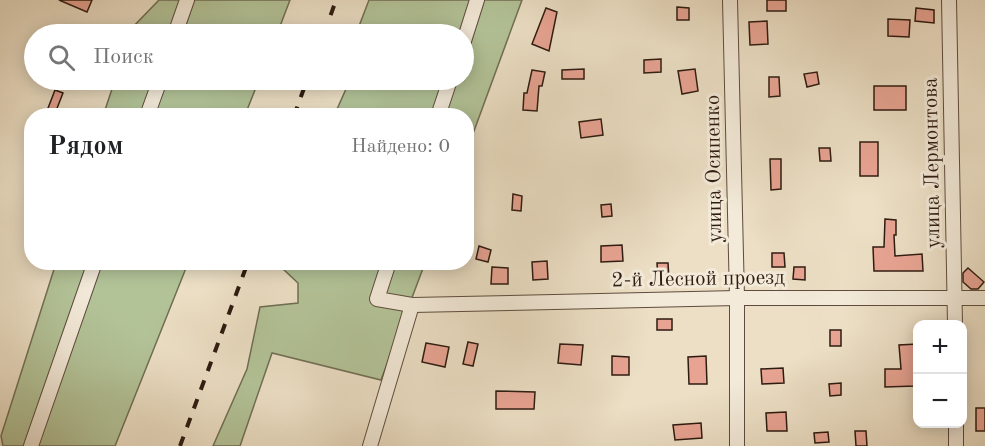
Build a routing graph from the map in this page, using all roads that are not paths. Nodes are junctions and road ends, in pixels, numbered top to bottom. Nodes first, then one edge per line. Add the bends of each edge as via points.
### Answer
1 (187, 0) edge
2 (477, 0) edge
3 (730, 0) edge
4 (949, 0) edge
5 (179, 24) edge
6 (469, 24) edge
7 (156, 90) edge
8 (447, 90) edge
9 (150, 108) edge
10 (441, 108) edge
11 (93, 270) edge
12 (386, 270) edge
13 (737, 298) junction
14 (955, 298) junction
15 (985, 298) edge
16 (412, 305) junction
17 (956, 320) edge
18 (956, 428) edge
19 (31, 446) edge
20 (370, 446) edge
21 (737, 446) edge
22 (956, 446) edge

1 - 5 street
2 - 6 street
3 - 13 street, улица Осипенко
4 - 14 street, улица Лермонтова
7 - 9 street
8 - 10 street
11 - 19 street
12 - 16 street, 2-й Лесной проезд via 377,299
13 - 14 street, 2-й Лесной проезд
13 - 16 street, 2-й Лесной проезд
13 - 21 street, улица Осипенко
14 - 15 street, 2-й Лесной проезд
14 - 17 street, улица Лермонтова
16 - 20 street
18 - 22 street

